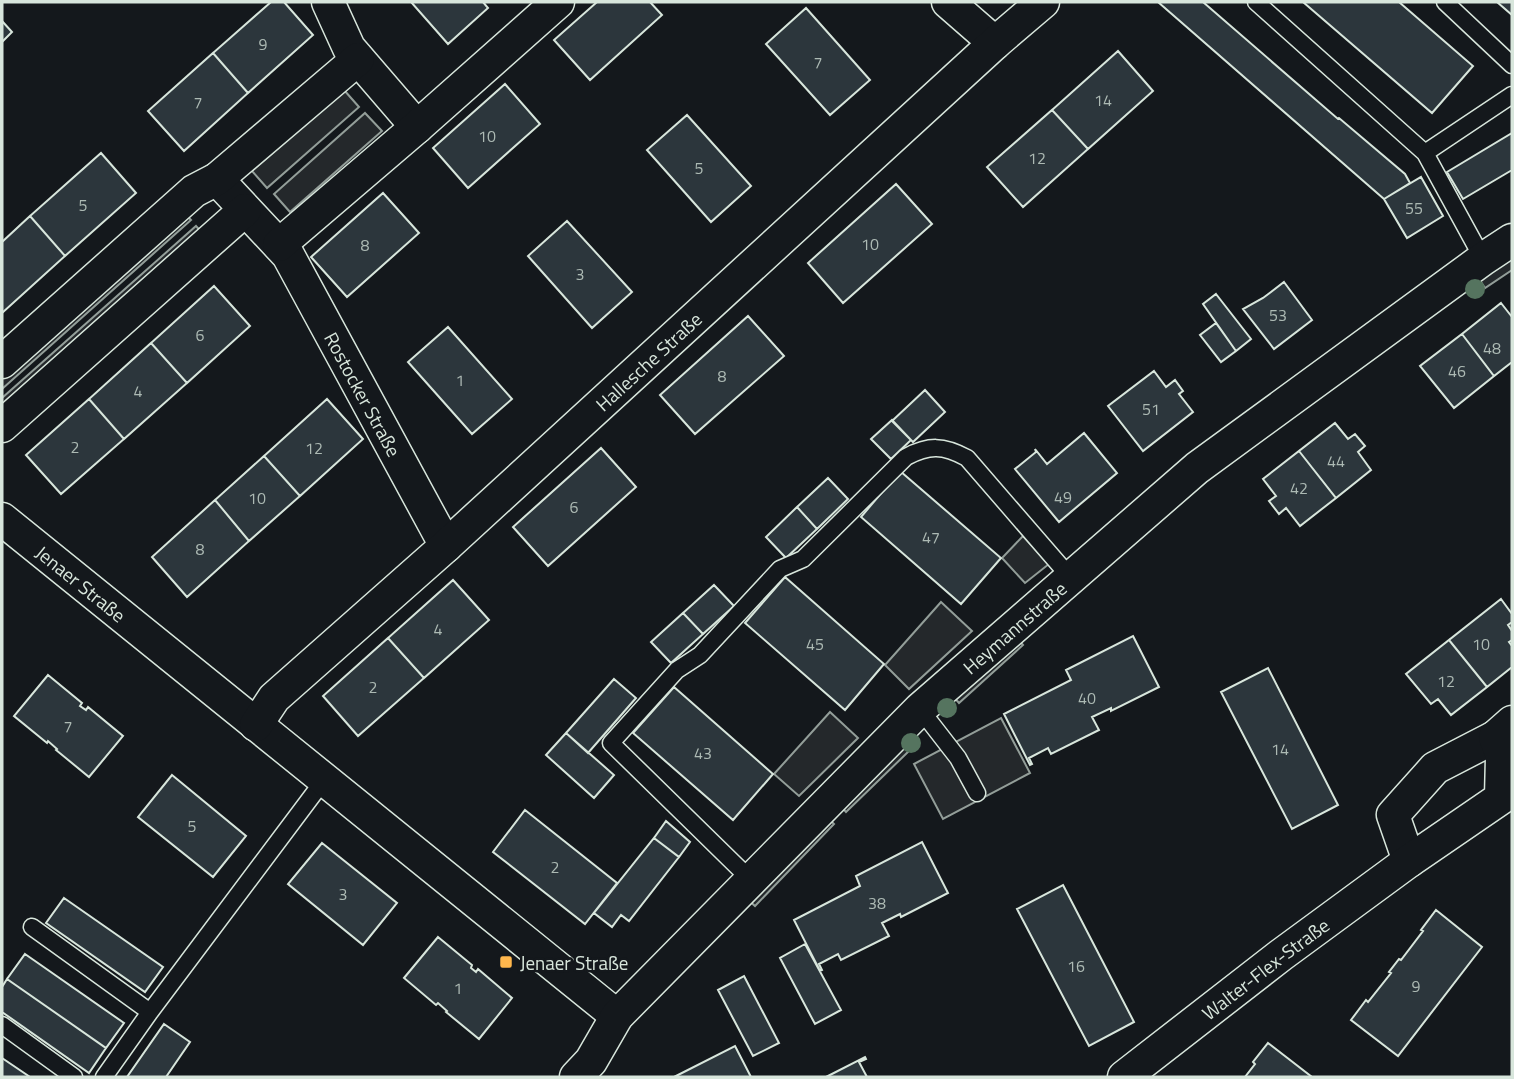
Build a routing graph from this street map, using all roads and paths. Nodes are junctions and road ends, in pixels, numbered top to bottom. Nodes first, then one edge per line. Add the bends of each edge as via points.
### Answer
1 (328, 2) edge
2 (558, 2) edge
3 (948, 2) edge
4 (1043, 2) edge
5 (1256, 2) edge
6 (1445, 2) edge
7 (995, 43) junction
8 (358, 59) junction
9 (1512, 65) edge
10 (1512, 95) edge
11 (417, 127) junction
12 (1425, 153) junction
13 (217, 179) junction
14 (245, 210) junction
15 (1512, 240) edge
16 (279, 245) junction
17 (1483, 259) junction
18 (2, 362) edge
19 (2, 426) edge
20 (2, 519) edge
21 (446, 546) junction
22 (1070, 578) junction
23 (920, 709) junction
24 (256, 725) junction
25 (1503, 730) edge
26 (324, 780) junction
27 (977, 793) dead end
28 (1507, 806) edge
29 (1409, 861) junction
30 (751, 880) junction
31 (32, 927) dead end
32 (150, 1012) junction
33 (617, 1016) junction
34 (2, 1025) edge
35 (74, 1077) edge
36 (104, 1077) edge
37 (576, 1077) edge
38 (1124, 1077) edge

1 - 8 street
2 - 11 street
3 - 7 street
4 - 7 street, Hallesche Straße
5 - 12 lane
6 - 9 lane
7 - 21 street, Hallesche Straße
8 - 11 street
8 - 13 street
10 - 12 lane
11 - 16 street
12 - 17 lane
13 - 14 street, Rostocker Straße
13 - 18 street via 194,191
14 - 16 street, Rostocker Straße
14 - 19 street
15 - 17 street, Heymannstraße
16 - 21 street, Rostocker Straße
17 - 22 street, Heymannstraße via 1196,468
20 - 24 street, Jenaer Straße
21 - 24 street, Hallesche Straße via 274,698
22 - 23 street, Heymannstraße
22 - 30 lane via 967,458 939,447 906,457 803,559 780,569 699,656 677,670 611,743
23 - 27 lane via 958,758
23 - 30 street, Heymannstraße
24 - 26 street, Jenaer Straße
25 - 28 street, Walter-Flex-Straße
25 - 29 street, Walter-Flex-Straße via 1436,768 1393,815
26 - 32 lane
26 - 33 street, Jenaer Straße
28 - 29 street, Walter-Flex-Straße
29 - 38 street, Walter-Flex-Straße
30 - 33 street, Heymannstraße
31 - 32 lane
32 - 36 lane
33 - 37 street, Heymannstraße via 591,1061
34 - 35 lane

